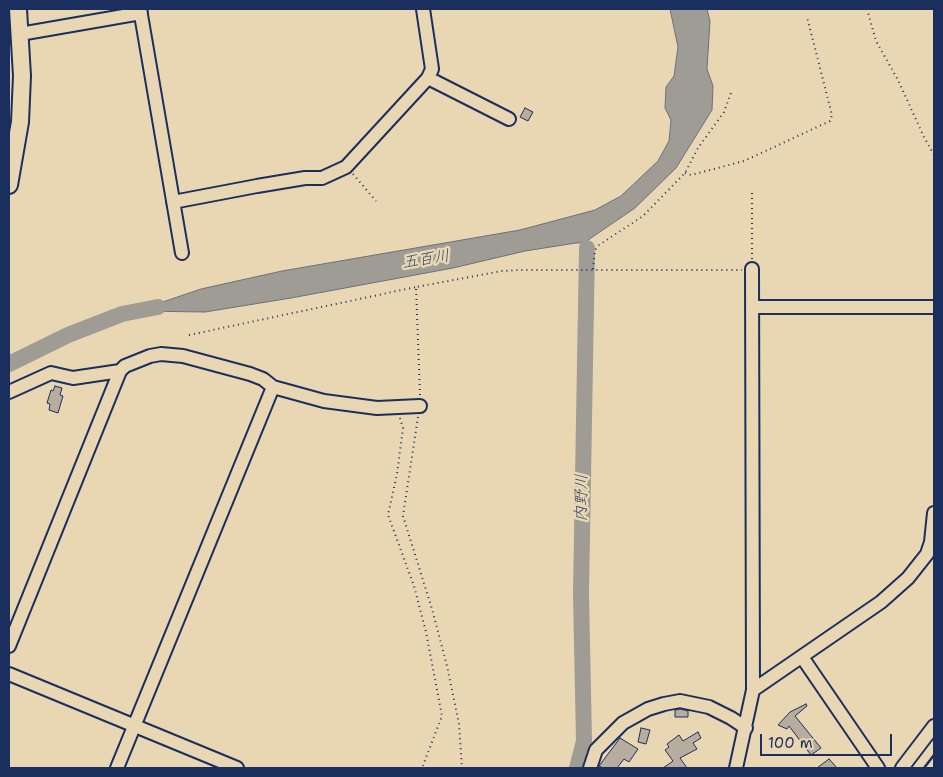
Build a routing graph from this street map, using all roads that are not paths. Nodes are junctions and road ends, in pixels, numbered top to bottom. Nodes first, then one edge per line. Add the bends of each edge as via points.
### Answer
1 (18, 9) edge
2 (423, 9) edge
3 (141, 11) edge
4 (20, 34) junction
5 (428, 78) junction
6 (509, 119) dead end
7 (12, 153) edge
8 (9, 186) edge
9 (173, 202) junction
10 (182, 253) dead end
11 (752, 269) road end
12 (753, 307) junction
13 (934, 307) edge
14 (120, 371) junction
15 (273, 387) junction
16 (9, 392) edge
17 (420, 406) road end
18 (934, 513) edge
19 (9, 646) edge
20 (802, 657) junction
21 (9, 674) edge
22 (753, 690) junction
23 (134, 726) junction
24 (934, 726) edge
25 (746, 728) junction
26 (117, 768) edge
27 (237, 768) edge
28 (590, 768) edge
29 (736, 768) edge
30 (878, 768) edge
31 (902, 768) edge

1 - 4 main road
2 - 5 street via 432,68
3 - 4 street
3 - 9 street
4 - 7 main road via 20,122
5 - 6 street
5 - 9 street via 346,167 322,178 305,178
7 - 8 main road
9 - 10 street
11 - 12 street
12 - 13 street
12 - 22 street
14 - 15 street via 140,359 170,354 250,374
14 - 16 street via 73,378 51,373
14 - 19 street
15 - 17 street via 356,406
15 - 23 street
18 - 20 street via 927,554 908,578 881,602
20 - 22 street
20 - 30 street
21 - 23 street
22 - 25 street
23 - 26 street
23 - 27 street
24 - 31 street
25 - 28 street via 709,707 680,701 664,704 623,723 596,750
25 - 29 street

